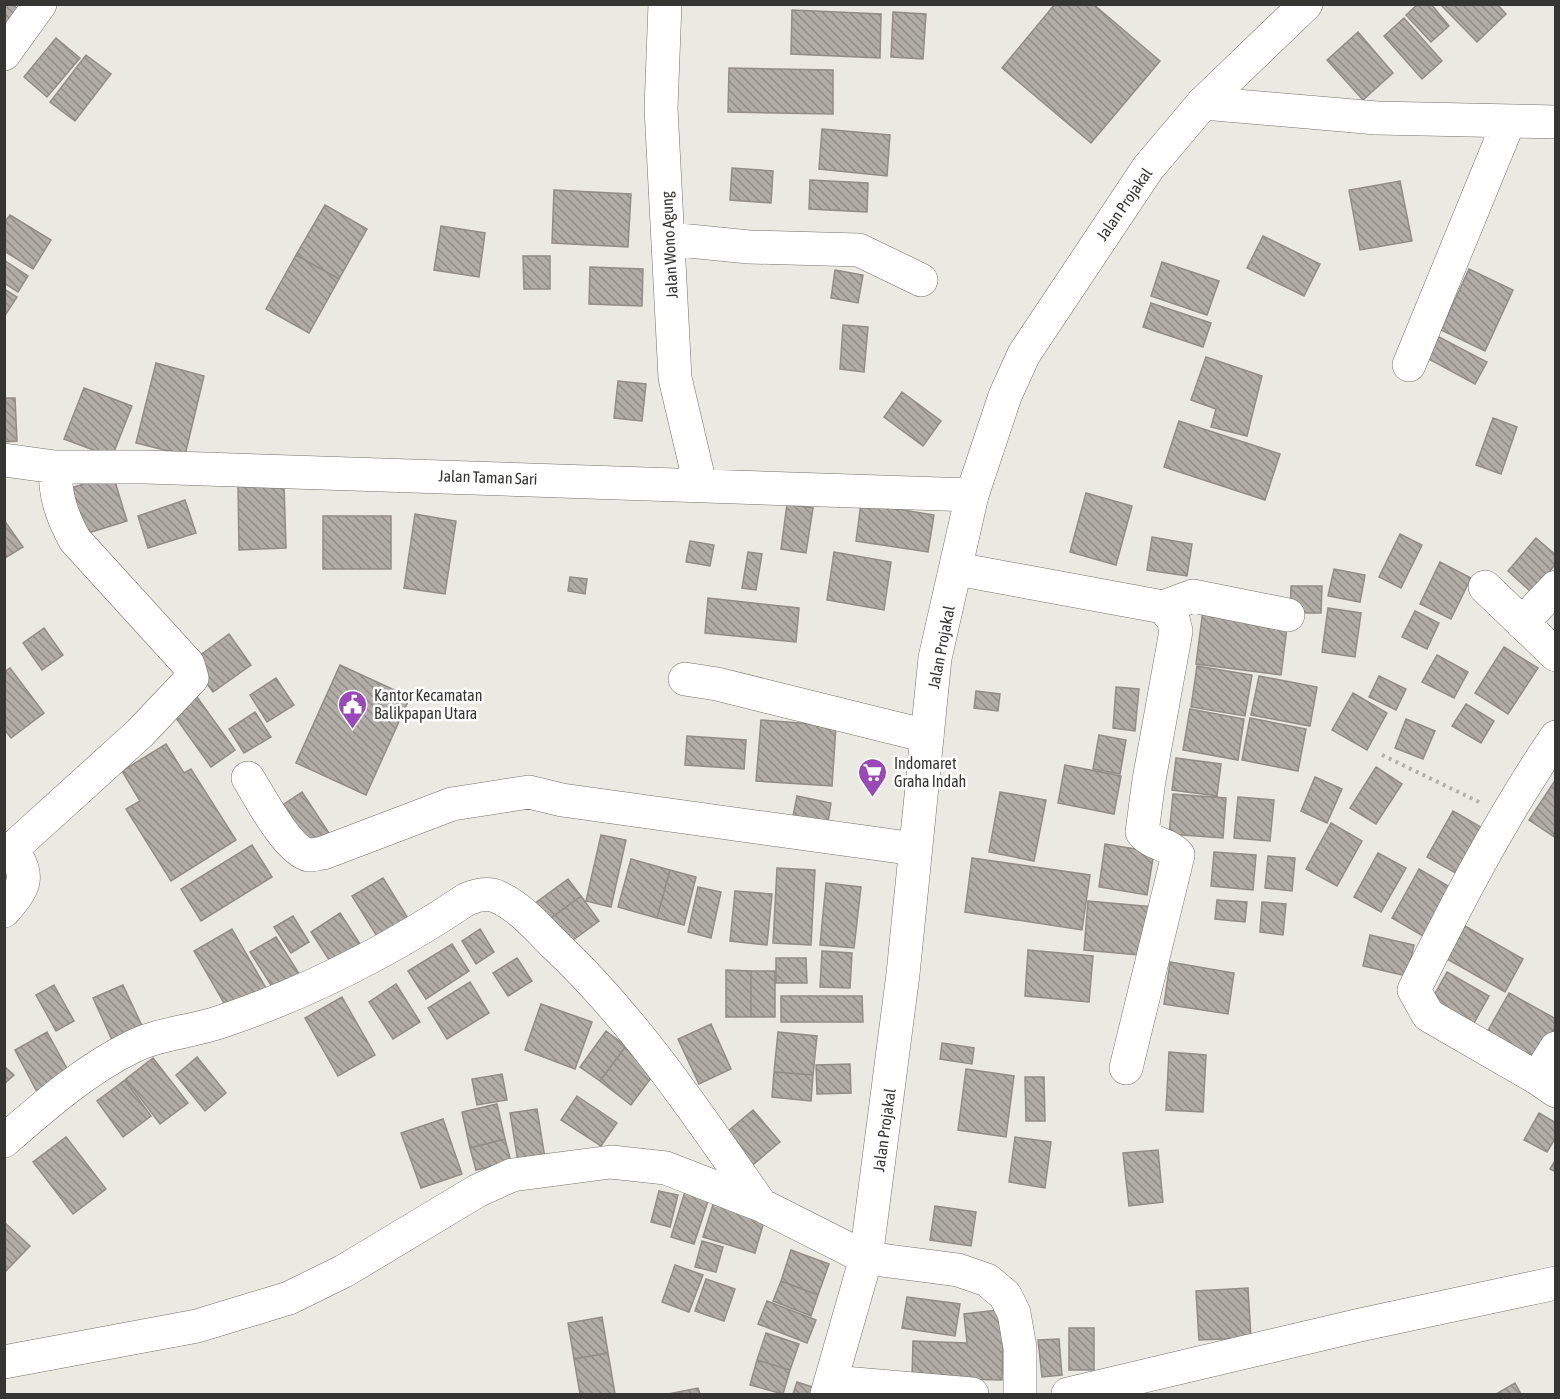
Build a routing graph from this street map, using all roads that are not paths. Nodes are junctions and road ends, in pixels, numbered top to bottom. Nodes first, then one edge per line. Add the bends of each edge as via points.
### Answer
1 (40, 4) edge
2 (665, 4) edge
3 (1306, 4) edge
4 (4, 54) edge
5 (1203, 103) junction
6 (1509, 121) junction
7 (1556, 122) edge
8 (669, 239) junction
9 (921, 280) dead end
10 (1409, 365) dead end
11 (8, 462) edge
12 (55, 467) junction
13 (700, 483) junction
14 (972, 495) junction
15 (957, 569) junction
16 (1485, 587) dead end
17 (1556, 587) edge
18 (1163, 607) junction
19 (1288, 615) dead end
20 (1522, 623) junction
21 (1556, 655) edge
22 (685, 679) dead end
23 (927, 736) junction
24 (1556, 737) edge
25 (248, 778) dead end
26 (8, 847) edge
27 (915, 849) junction
28 (4, 911) edge
29 (1556, 1048) edge
30 (1126, 1068) dead end
31 (1546, 1085) edge
32 (4, 1141) edge
33 (761, 1205) junction
34 (866, 1258) junction
35 (1556, 1283) edge
36 (4, 1362) edge
37 (829, 1388) edge
38 (972, 1395) edge
39 (1020, 1395) edge
40 (1068, 1395) edge

1 - 4 street
2 - 8 street, Jalan Wono Agung via 661,108
3 - 5 street, Jalan Projakal
5 - 6 street via 1377,118
5 - 14 street, Jalan Projakal via 1148,168 1024,354 1005,396
6 - 7 street
6 - 10 street
8 - 9 street via 749,247 859,250
8 - 13 street, Jalan Wono Agung via 675,378
11 - 12 street, Jalan Taman Sari
12 - 13 street, Jalan Taman Sari via 145,466
12 - 26 street via 58,501 75,540 188,664 192,678 140,733
13 - 14 street, Jalan Taman Sari
14 - 15 street, Jalan Projakal
15 - 18 street
15 - 23 street, Jalan Projakal via 935,658
16 - 20 street
17 - 20 street
18 - 19 street via 1193,596
18 - 30 street via 1173,619 1176,631 1142,832 1148,840 1171,847 1178,855
20 - 21 street
22 - 23 street
23 - 27 street, Jalan Projakal
24 - 31 street via 1464,889 1414,990 1428,1015
25 - 27 street via 286,837 309,855 452,804 529,792 562,800
26 - 28 street via 24,868 23,888
27 - 34 street, Jalan Projakal
29 - 31 street
32 - 33 street via 58,1095 133,1046 181,1030 220,1023 343,973 480,894 497,896 525,915 579,967 670,1076
33 - 34 street
33 - 36 street via 666,1167 611,1162 512,1175 289,1298 197,1326
34 - 37 street, Jalan Projakal
34 - 39 street via 958,1270 987,1280 1005,1295 1014,1313 1020,1348
35 - 40 street
37 - 38 street

